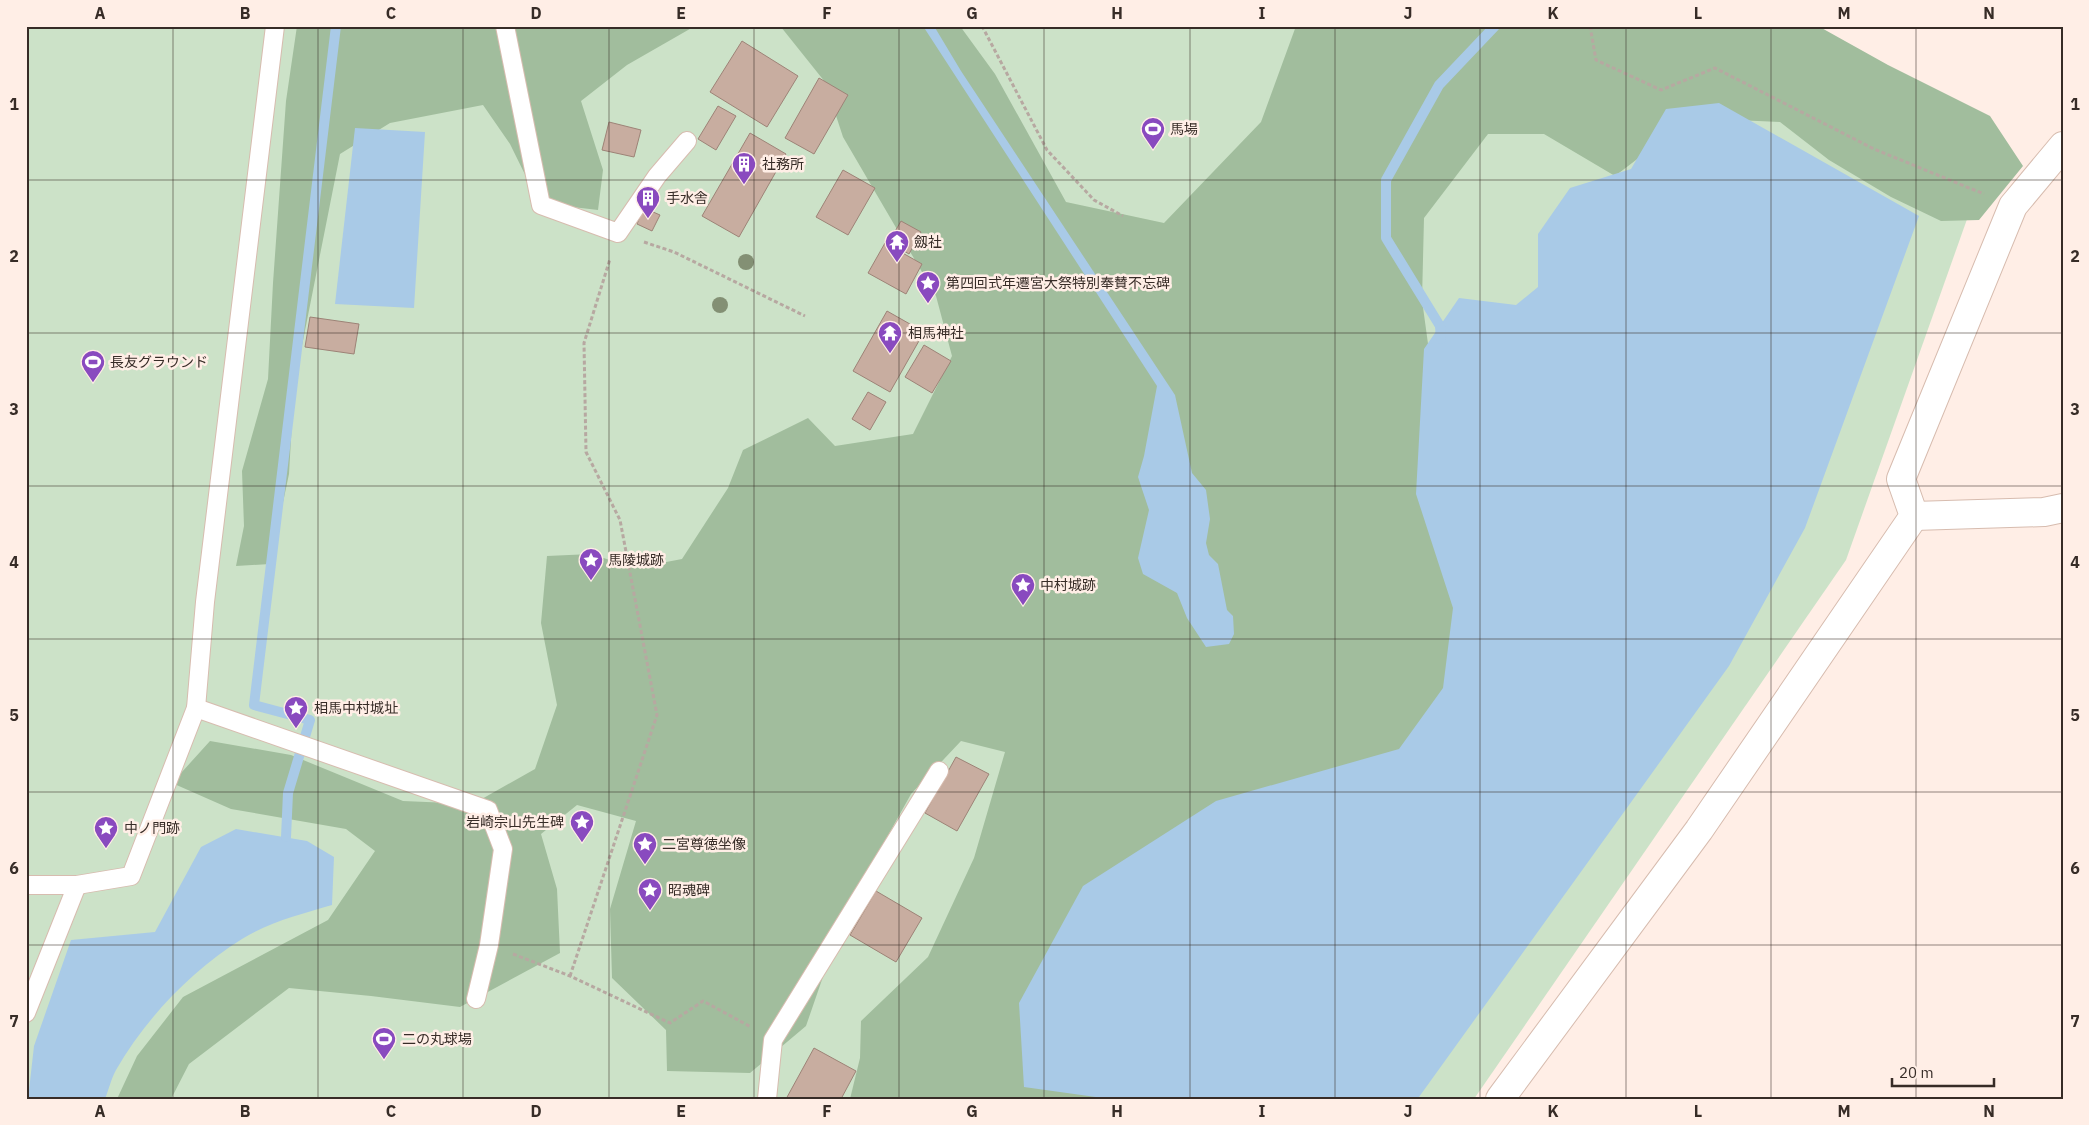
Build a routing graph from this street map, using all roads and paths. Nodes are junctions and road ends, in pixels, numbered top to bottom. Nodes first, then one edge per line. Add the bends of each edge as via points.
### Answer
1 (275, 26) edge
2 (505, 26) edge
3 (982, 26) edge
4 (1590, 26) edge
5 (687, 140) dead end
6 (2063, 146) edge
7 (2013, 206) junction
8 (1123, 216) dead end
9 (618, 233) junction
10 (805, 316) dead end
11 (2063, 508) edge
12 (1914, 516) junction
13 (196, 708) junction
14 (939, 771) dead end
15 (26, 885) edge
16 (77, 885) junction
17 (489, 945) junction
18 (570, 976) junction
19 (476, 999) dead end
20 (26, 1013) edge
21 (773, 1040) junction
22 (767, 1099) edge
23 (1500, 1099) edge

1 - 13 lane via 205,602
2 - 9 lane via 542,205
3 - 8 path via 1047,150 1094,200
4 - 7 path via 1596,60 1661,90 1715,68 1874,150
5 - 9 lane via 656,176
6 - 7 street
7 - 12 street via 1901,479
9 - 10 path via 674,252
9 - 18 path via 584,343 586,452 620,520 657,714
11 - 12 street via 2044,512
12 - 23 street via 1699,830
13 - 16 lane via 131,876
13 - 17 lane via 488,810 503,849
14 - 21 lane
15 - 16 lane
16 - 20 lane
17 - 18 path
17 - 19 lane
18 - 21 path via 670,1023 703,1001
21 - 22 lane

